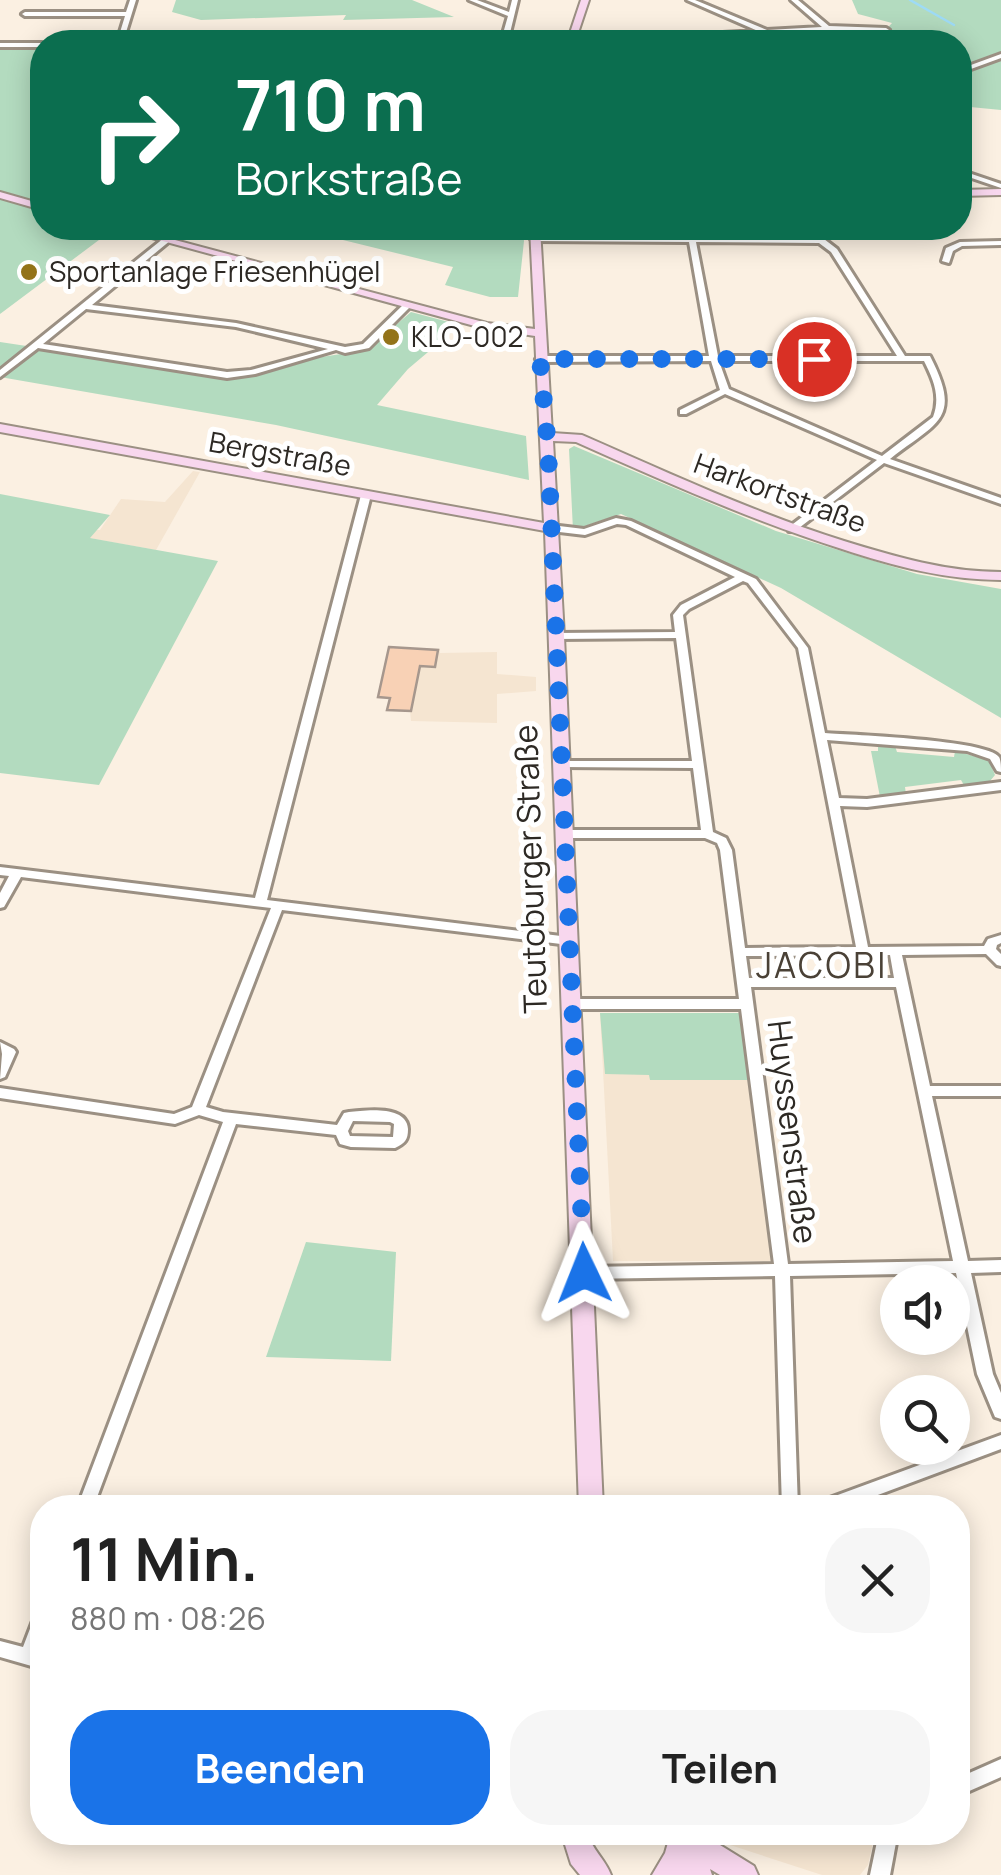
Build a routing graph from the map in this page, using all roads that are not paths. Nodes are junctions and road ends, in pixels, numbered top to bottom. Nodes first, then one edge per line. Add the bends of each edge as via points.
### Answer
1 (133, 0) edge
2 (472, 0) edge
3 (514, 0) edge
4 (585, 0) edge
5 (690, 0) edge
6 (794, 0) edge
7 (24, 14) dead end
8 (128, 14) junction
9 (510, 15) junction
10 (827, 28) junction
11 (123, 30) edge
12 (508, 30) edge
13 (575, 30) edge
14 (762, 30) edge
15 (809, 30) edge
16 (886, 30) dead end
17 (0, 45) edge
18 (30, 45) edge
19 (1001, 56) edge
20 (972, 67) edge
21 (972, 177) edge
22 (1001, 189) edge
23 (972, 192) edge
24 (0, 195) edge
25 (30, 204) edge
26 (159, 240) edge
27 (178, 240) edge
28 (535, 240) edge
29 (692, 240) joint
30 (958, 240) edge
31 (1001, 243) edge
32 (960, 244) junction
33 (946, 260) dead end
34 (408, 305) junction
35 (84, 306) junction
36 (538, 333) junction
37 (36, 345) junction
38 (334, 349) junction
39 (903, 358) junction
40 (540, 359) junction
41 (714, 359) junction
42 (0, 374) edge
43 (724, 391) junction
44 (683, 412) dead end
45 (0, 428) edge
46 (548, 442) junction
47 (885, 460) junction
48 (366, 495) junction
49 (1001, 501) edge
50 (551, 528) junction
51 (792, 530) junction
52 (744, 576) junction
53 (1001, 576) edge
54 (557, 636) junction
55 (681, 636) junction
56 (821, 736) junction
57 (562, 764) junction
58 (697, 765) junction
59 (1001, 769) edge
60 (1001, 786) edge
61 (835, 802) junction
62 (564, 834) junction
63 (707, 834) junction
64 (0, 871) edge
65 (17, 873) junction
66 (260, 902) junction
67 (0, 904) edge
68 (278, 905) junction
69 (1001, 938) edge
70 (569, 940) junction
71 (990, 950) junction
72 (864, 951) junction
73 (895, 951) junction
74 (740, 952) junction
75 (1001, 962) edge
76 (901, 982) junction
77 (746, 983) junction
78 (572, 1004) junction
79 (748, 1004) junction
80 (0, 1048) edge
81 (0, 1074) edge
82 (924, 1090) junction
83 (1001, 1091) edge
84 (0, 1093) edge
85 (198, 1110) junction
86 (232, 1117) junction
87 (341, 1131) dead end
88 (962, 1265) edge
89 (970, 1266) edge
90 (1001, 1266) edge
91 (880, 1268) edge
92 (782, 1271) junction
93 (584, 1273) junction
94 (970, 1304) edge
95 (1001, 1412) edge
96 (1001, 1442) edge
97 (89, 1495) edge
98 (591, 1495) edge
99 (790, 1495) edge
100 (857, 1495) edge
101 (0, 1649) edge
102 (30, 1658) edge
103 (1001, 1768) edge
104 (970, 1782) edge
105 (575, 1845) edge
106 (683, 1845) edge
107 (698, 1845) edge
108 (886, 1845) edge
109 (679, 1872) edge
110 (598, 1875) edge
111 (746, 1875) edge
112 (880, 1875) edge

1 - 8 street
2 - 9 street
3 - 9 street
4 - 13 main road
5 - 14 street
6 - 10 street
7 - 8 street
8 - 11 street
9 - 12 street
10 - 15 street
10 - 16 street
17 - 18 street
19 - 20 street
21 - 22 street
22 - 23 main road
24 - 25 main road
26 - 35 street
27 - 34 main road
28 - 36 main road, Teutoburger Straße
29 - 39 street via 821,241
29 - 41 street
30 - 32 street
31 - 32 street
32 - 33 street
34 - 36 main road
34 - 38 street via 366,346
35 - 37 street
35 - 38 street via 219,322
36 - 40 main road, Teutoburger Straße
37 - 38 street via 227,375
37 - 42 street
39 - 41 street
39 - 47 street via 927,358 942,408
40 - 41 street
40 - 46 main road, Teutoburger Straße
41 - 43 street
43 - 44 street
43 - 47 street
45 - 48 main road, Bergstraße
46 - 50 main road, Teutoburger Straße
46 - 51 main road, Harkortstraße via 578,438
47 - 49 street
47 - 51 street
48 - 50 main road, Bergstraße
48 - 66 street
50 - 52 street via 586,532 622,521
50 - 54 main road, Teutoburger Straße
51 - 53 main road, Harkortstraße via 926,570
52 - 55 street via 680,611
52 - 56 street via 800,642
54 - 55 street
54 - 57 main road, Teutoburger Straße
55 - 58 street, Huyssenstraße
56 - 59 street via 969,748 987,752
56 - 61 street
57 - 58 street
57 - 62 main road, Teutoburger Straße
58 - 63 street, Huyssenstraße
60 - 61 street
61 - 72 street
62 - 63 street
62 - 70 main road, Teutoburger Straße
63 - 74 street, Huyssenstraße via 724,845
64 - 65 street
65 - 66 street
65 - 67 street
66 - 68 street
68 - 70 street
68 - 85 street
69 - 71 street
70 - 78 main road, Teutoburger Straße
71 - 73 street
71 - 75 street
72 - 73 street
72 - 74 street
73 - 76 street
74 - 77 street, Huyssenstraße
76 - 77 street
76 - 82 street
77 - 79 street, Huyssenstraße
78 - 79 street
78 - 93 main road, Teutoburger Straße
79 - 92 street, Huyssenstraße
80 - 81 street via 9,1052
82 - 83 street
82 - 88 street
84 - 85 street via 176,1119
85 - 86 street
86 - 87 street
86 - 97 street
89 - 90 street
91 - 92 street
92 - 93 street
92 - 99 street, Huyssenstraße
93 - 98 main road, Teutoburger Straße
94 - 95 street
96 - 100 street
101 - 102 street
103 - 104 street
105 - 110 main road
106 - 109 main road
107 - 111 main road
108 - 112 street

